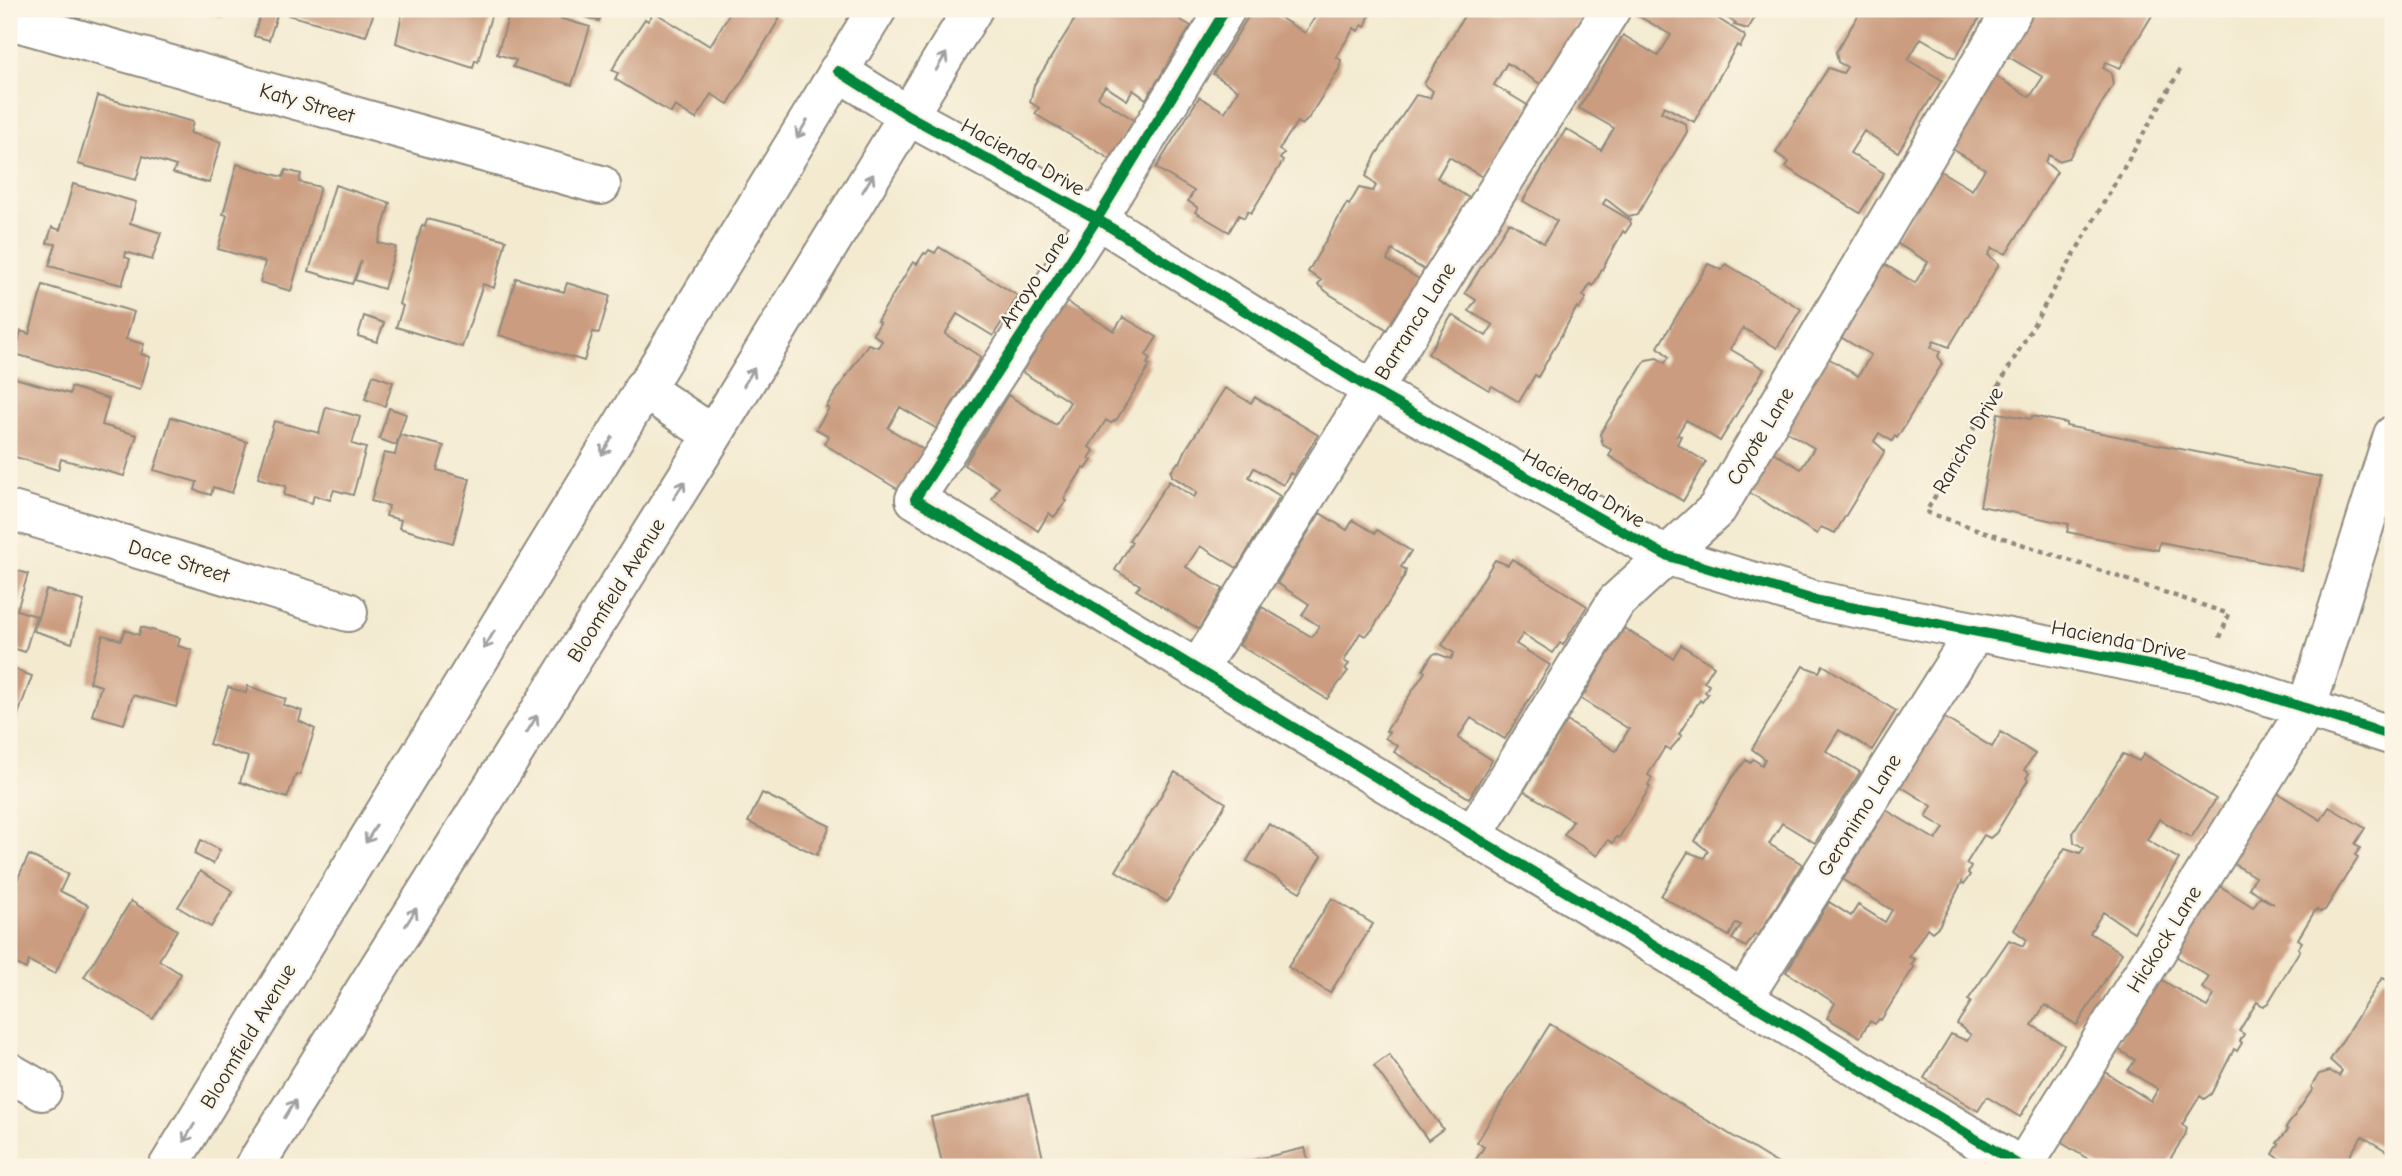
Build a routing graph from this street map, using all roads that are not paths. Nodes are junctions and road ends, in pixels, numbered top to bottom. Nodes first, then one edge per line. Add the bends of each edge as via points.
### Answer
1 (877, 9) edge
2 (974, 9) edge
3 (1226, 9) edge
4 (1611, 9) edge
5 (2013, 9) edge
6 (13, 22) edge
7 (838, 71) junction
8 (909, 116) junction
9 (601, 185) dead end
10 (1097, 219) junction
11 (643, 387) junction
12 (1372, 390) junction
13 (2393, 435) edge
14 (713, 436) junction
15 (9, 510) edge
16 (1665, 555) junction
17 (348, 612) dead end
18 (1975, 632) junction
19 (1198, 669) junction
20 (2306, 710) junction
21 (2393, 736) edge
22 (1473, 835) junction
23 (1743, 998) junction
24 (9, 1072) edge
25 (42, 1091) dead end
26 (168, 1167) edge
27 (254, 1167) edge
28 (2023, 1167) edge

1 - 7 street, Bloomfield Avenue
8 -> 2 street, Bloomfield Avenue
3 - 10 street, Arroyo Lane
4 - 12 street, Barranca Lane
5 - 16 street, Coyote Lane via 1717,509
6 - 9 street, Katy Street
7 - 8 street, Hacienda Drive
7 -> 11 street, Bloomfield Avenue
8 - 10 street, Hacienda Drive
14 -> 8 street, Bloomfield Avenue
10 - 12 street, Hacienda Drive
10 - 19 street, Arroyo Lane via 915,499
11 - 14 street
11 -> 26 street, Bloomfield Avenue
12 - 16 street, Hacienda Drive
12 - 19 street, Barranca Lane
13 - 20 street
27 -> 14 street, Bloomfield Avenue
15 - 17 street, Dace Street
16 - 18 street, Hacienda Drive via 1814,600
16 - 22 street, Coyote Lane via 1616,602
18 - 20 street, Hacienda Drive via 2206,676
18 - 23 street, Geronimo Lane
19 - 22 street
20 - 21 street, Hacienda Drive
20 - 28 street, Hickock Lane
22 - 23 street
23 - 28 street
24 - 25 street

